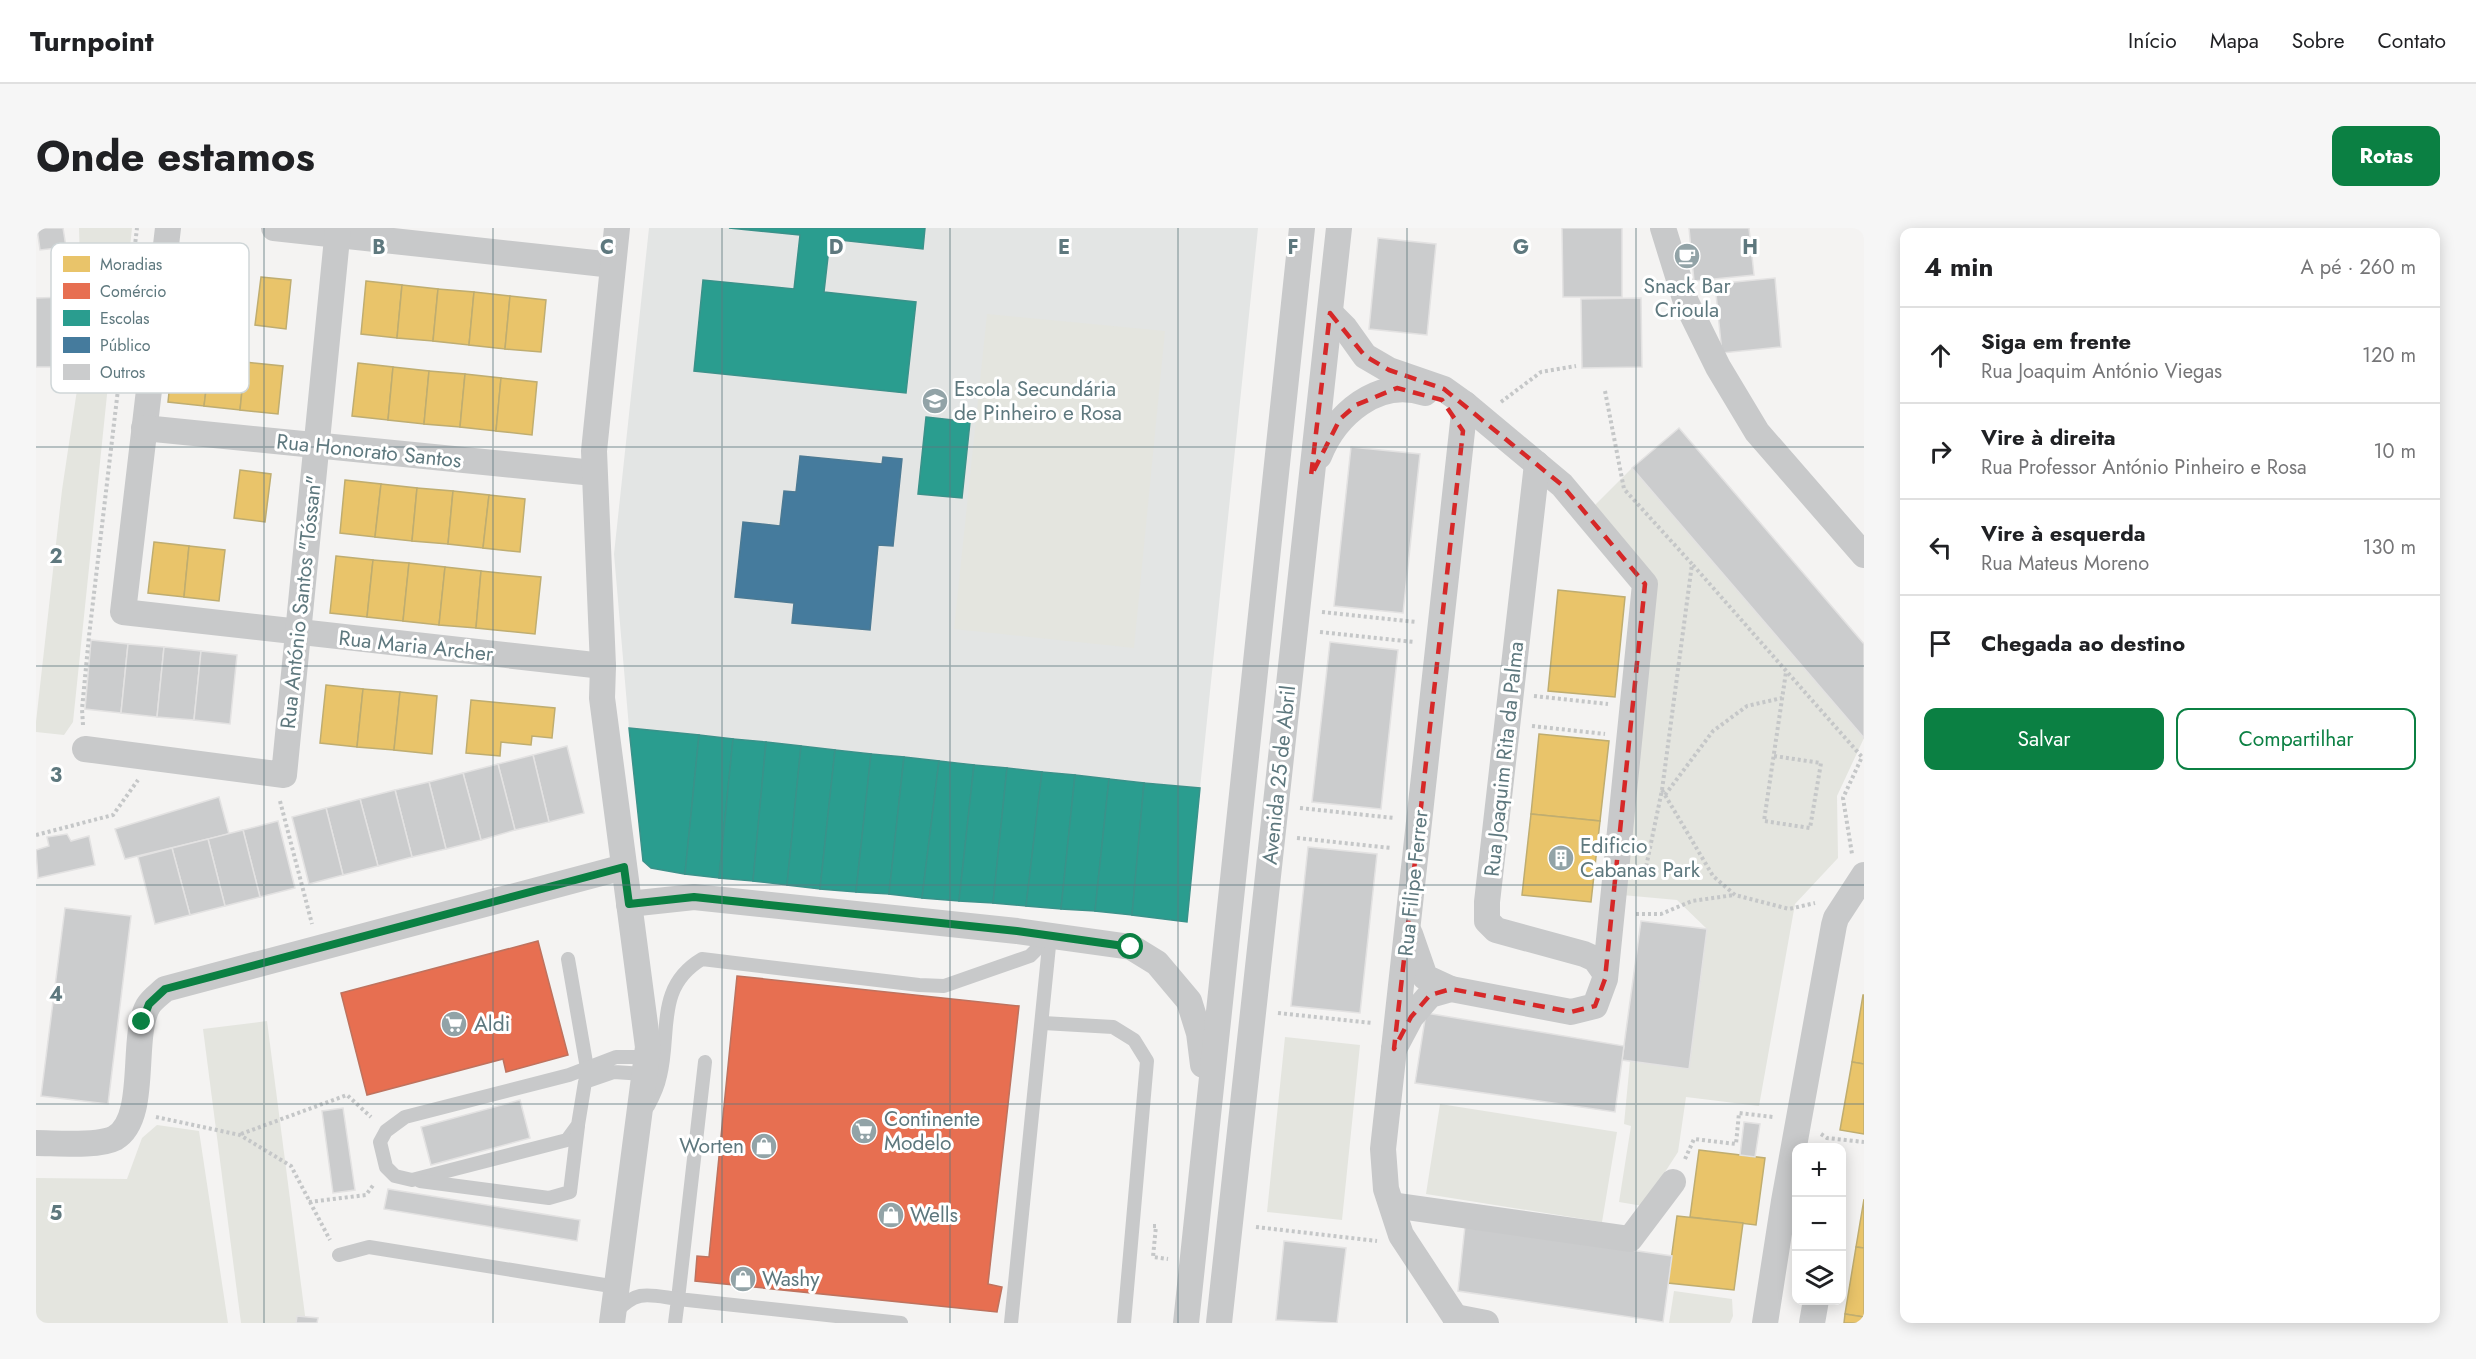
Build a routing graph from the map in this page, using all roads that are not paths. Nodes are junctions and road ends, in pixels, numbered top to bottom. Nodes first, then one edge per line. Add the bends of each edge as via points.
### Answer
1 (168, 228) edge
2 (274, 228) edge
3 (617, 228) edge
4 (1302, 228) edge
5 (1339, 228) edge
6 (1663, 228) edge
7 (338, 231) edge
8 (166, 243) edge
9 (613, 265) junction
10 (1330, 313) junction
11 (148, 393) edge
12 (1465, 404) junction
13 (144, 428) junction
14 (1463, 431) junction
15 (317, 446) junction
16 (1537, 464) junction
17 (594, 473) junction
18 (1311, 476) junction
19 (1864, 555) edge
20 (297, 633) junction
21 (603, 666) junction
22 (85, 749) road end
23 (624, 867) junction
24 (1855, 869) edge
25 (629, 904) junction
26 (1408, 928) junction
27 (1050, 936) junction
28 (568, 959) dead end
29 (1605, 973) junction
30 (1451, 989) junction
31 (1043, 1023) junction
32 (1396, 1037) junction
33 (705, 1062) dead end
34 (645, 1066) junction
35 (587, 1068) junction
36 (585, 1082) junction
37 (1210, 1102) junction
38 (579, 1125) junction
39 (637, 1128) junction
40 (36, 1143) edge
41 (1799, 1143) edge
42 (412, 1180) junction
43 (1673, 1182) road end
44 (1792, 1182) edge
45 (1392, 1205) junction
46 (339, 1255) road end
47 (616, 1287) junction
48 (678, 1299) junction
49 (1815, 1305) edge
50 (612, 1319) edge
51 (1458, 1320) edge
52 (675, 1323) edge
53 (901, 1323) edge
54 (1011, 1323) edge
55 (1124, 1323) edge
56 (1186, 1323) edge
57 (1219, 1323) edge
58 (1486, 1323) edge
59 (1765, 1323) edge
60 (1812, 1323) edge

1 - 8 street
2 - 7 street
3 - 9 street
4 - 37 street, Avenida 25 de Abril
5 - 10 street, Avenida 25 de Abril
6 - 19 street via 1686,302 1718,368 1757,432
7 - 9 street
7 - 15 street, Rua António Santos "Tóssan"
9 - 17 street
10 - 12 street via 1365,356 1389,370 1444,389
10 - 18 street, Avenida 25 de Abril
11 - 13 street
12 - 14 street, Rua Filipe Ferrer
12 - 16 street
13 - 15 street, Rua Honorato Santos
13 - 20 street, Rua Maria Archer via 123,612
14 - 18 street via 1452,409 1442,400 1398,388 1356,405 1340,419 1325,441
14 - 26 street, Rua Filipe Ferrer
15 - 17 street, Rua Honorato Santos
15 - 20 street, Rua António Santos "Tóssan"
16 - 29 street via 1562,485 1645,584
16 - 29 street, Rua Joaquim Rita da Palma via 1487,921 1496,930 1595,959
17 - 21 street
18 - 57 street, Avenida 25 de Abril
20 - 21 street, Rua Maria Archer
20 - 22 street, Rua António Santos "Tóssan" via 284,775
21 - 23 street via 602,699
23 - 25 street
23 - 40 street via 165,989 149,1004 142,1022 128,1124 115,1138 87,1143
24 - 41 street via 1836,918
25 - 27 street via 694,897
25 - 34 street via 648,1047
26 - 30 street via 1425,977
26 - 32 street, Rua Filipe Ferrer
27 - 31 lane
27 - 37 street via 1131,947 1157,963 1189,1001 1199,1033
27 - 39 lane via 1030,956 944,986 702,959 677,980 667,1005 660,1076
28 - 35 lane
29 - 30 street via 1595,1006 1571,1012
30 - 32 street via 1430,995
31 - 54 lane
31 - 55 lane via 1113,1027 1134,1040 1147,1061
32 - 45 street, Rua Filipe Ferrer via 1383,1149 1386,1189
33 - 48 lane
34 - 35 lane via 616,1057
34 - 36 lane
34 - 39 street
35 - 36 lane
35 - 42 lane via 405,1117 386,1131 380,1142 386,1167 395,1176
36 - 38 lane
37 - 56 street, Avenida 25 de Abril
38 - 42 lane via 567,1140
38 - 42 lane via 570,1192 549,1198
39 - 47 street
43 - 45 street via 1630,1239
44 - 59 street via 1784,1200
45 - 51 street, Rua Filipe Ferrer via 1401,1235
46 - 47 lane via 369,1247
47 - 50 street
48 - 50 lane via 643,1294 627,1300
48 - 52 lane
48 - 53 lane
49 - 60 street
51 - 58 street, Rua Filipe Ferrer

